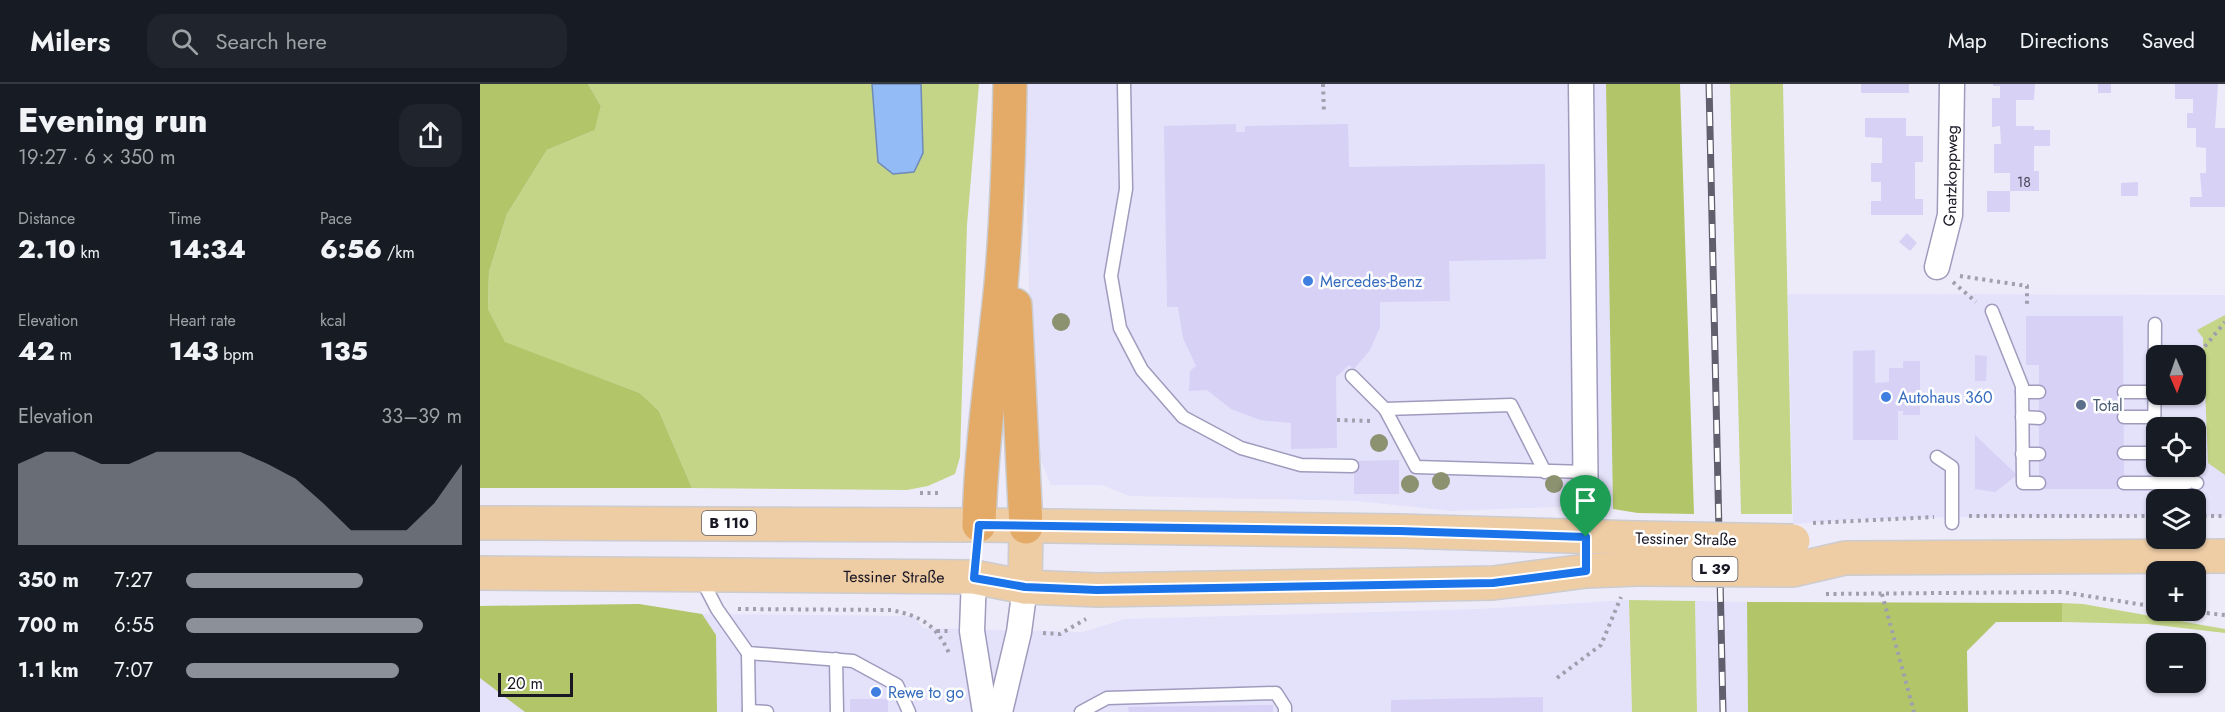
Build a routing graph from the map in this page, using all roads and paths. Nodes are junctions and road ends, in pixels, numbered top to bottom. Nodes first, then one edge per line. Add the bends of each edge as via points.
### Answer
1 (1010, 84) edge
2 (1124, 84) edge
3 (1323, 84) edge
4 (1581, 84) edge
5 (1952, 84) edge
6 (1324, 114) dead end
7 (1009, 153) junction
8 (1946, 271) joint
9 (2027, 304) dead end
10 (1992, 311) dead end
11 (2225, 322) edge
12 (2155, 324) dead end
13 (2155, 345) edge
14 (2206, 345) edge
15 (1352, 376) dead end
16 (2022, 392) junction
17 (2038, 392) dead end
18 (2124, 392) dead end
19 (2146, 392) edge
20 (2154, 405) edge
21 (1385, 409) junction
22 (2022, 417) junction
23 (2124, 417) dead end
24 (2146, 417) edge
25 (2154, 417) edge
26 (2039, 418) dead end
27 (1337, 420) dead end
28 (1391, 422) junction
29 (2124, 453) dead end
30 (2146, 453) edge
31 (2022, 454) junction
32 (2039, 454) dead end
33 (1937, 457) dead end
34 (1352, 466) dead end
35 (1545, 472) junction
36 (1587, 472) junction
37 (2180, 477) edge
38 (2039, 483) dead end
39 (2124, 483) dead end
40 (2146, 516) edge
41 (2206, 516) edge
42 (2225, 516) edge
43 (1952, 520) junction
44 (480, 523) edge
45 (979, 525) junction
46 (1026, 527) junction
47 (1796, 545) junction
48 (1586, 547) junction
49 (2225, 556) edge
50 (1632, 568) junction
51 (480, 573) edge
52 (700, 575) junction
53 (974, 578) junction
54 (1025, 587) junction
55 (1815, 593) dead end
56 (1882, 594) junction
57 (2146, 605) edge
58 (2206, 613) edge
59 (2225, 615) edge
60 (748, 653) junction
61 (836, 659) junction
62 (1557, 678) dead end
63 (749, 712) edge
64 (767, 712) edge
65 (837, 712) edge
66 (909, 712) edge
67 (985, 712) edge
68 (1000, 712) edge
69 (1081, 712) edge
70 (1285, 712) edge
71 (1914, 712) edge

1 - 7 highway
2 - 34 lane via 1126,189 1111,276 1120,328 1142,370 1184,417 1241,448 1301,465
3 - 6 path
4 - 36 street
5 - 8 street, Gnatzkoppweg
7 - 45 highway
7 - 46 highway
8 - 9 path via 2027,286
10 - 16 lane
11 - 14 path
12 - 13 lane
15 - 21 lane
16 - 17 lane
16 - 22 lane
18 - 19 lane
20 - 25 lane
21 - 28 lane
21 - 35 lane via 1511,405
22 - 26 lane
22 - 31 lane
23 - 24 lane
27 - 28 path
28 - 35 lane via 1416,467
29 - 30 lane
31 - 32 lane
31 - 38 lane via 2023,483
33 - 43 lane via 1952,468
35 - 36 lane
36 - 48 street
37 - 39 lane via 2197,483
40 - 43 path
41 - 42 path
43 - 47 path via 1847,520
44 - 45 main road, Tessiner Straße / B 110
45 - 46 main road, Tessiner Straße / L 39
45 - 53 main road
46 - 48 main road, Tessiner Straße / L 39 via 1399,531
46 - 54 main road
47 - 49 main road, Tessiner Straße / L 39 via 1845,558
47 - 50 main road, Tessiner Straße / L 39, bridge
48 - 50 main road, Tessiner Straße / L 39
48 - 54 main road, Tessiner Straße / L 39 via 1493,583 1097,590
50 - 62 path via 1601,645
51 - 52 main road, Tessiner Straße
52 - 53 main road, Tessiner Straße
52 - 60 lane via 717,609
53 - 54 main road, Tessiner Straße / L 39
53 - 67 street via 972,631
54 - 68 street
55 - 56 path
56 - 57 path via 2062,592
56 - 71 path
58 - 59 path
60 - 61 lane
60 - 63 lane
61 - 65 lane
61 - 66 lane via 853,661 897,685
63 - 64 lane
69 - 70 lane via 1107,698 1276,693

